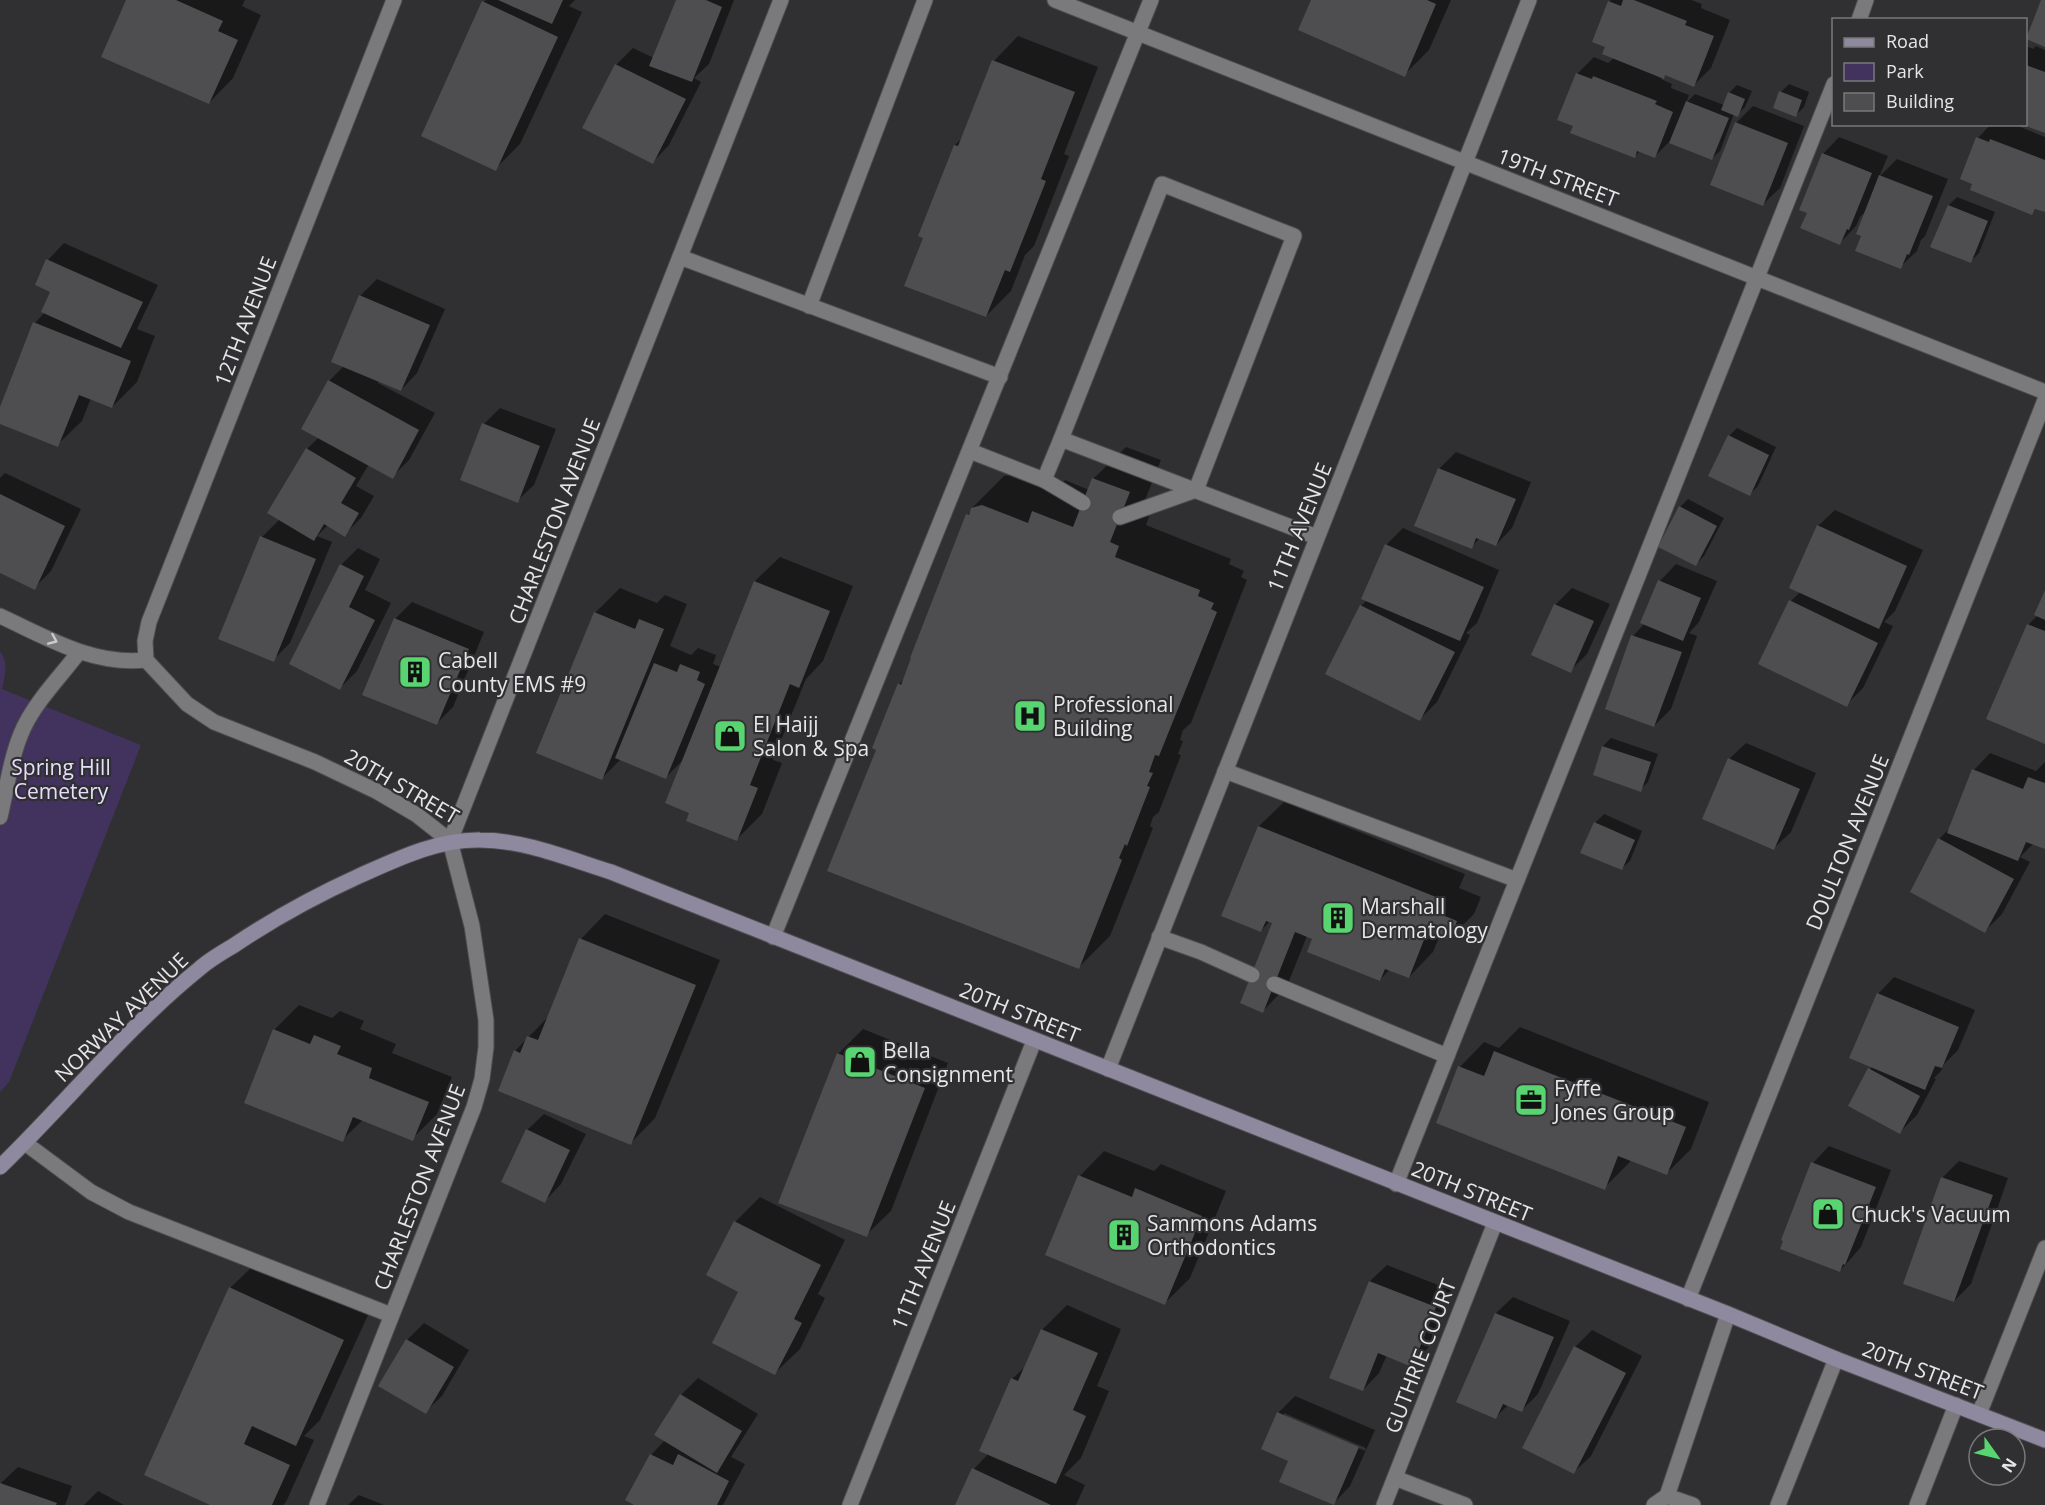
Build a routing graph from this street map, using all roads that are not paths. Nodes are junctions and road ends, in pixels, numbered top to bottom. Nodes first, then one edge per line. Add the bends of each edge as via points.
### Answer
1 (394, 0) edge
2 (781, 0) edge
3 (925, 0) edge
4 (1055, 0) edge
5 (1151, 0) edge
6 (1529, 0) edge
7 (1866, 0) edge
8 (1860, 18) edge
9 (1138, 33) junction
10 (1832, 87) edge
11 (1464, 163) junction
12 (680, 257) junction
13 (1757, 278) junction
14 (809, 306) junction
15 (1000, 376) junction
16 (2045, 392) edge
17 (2045, 400) edge
18 (1061, 438) junction
19 (970, 451) junction
20 (1044, 480) junction
21 (1196, 490) junction
22 (1083, 502) dead end
23 (1120, 517) dead end
24 (1317, 537) junction
25 (0, 616) edge
26 (79, 652) junction
27 (146, 660) junction
28 (1224, 771) junction
29 (0, 817) edge
30 (450, 841) junction
31 (1517, 880) junction
32 (773, 937) junction
33 (1160, 937) junction
34 (1252, 975) dead end
35 (1274, 984) dead end
36 (1034, 1041) junction
37 (1447, 1056) junction
38 (1107, 1069) junction
39 (25, 1143) junction
40 (0, 1167) edge
41 (1396, 1184) junction
42 (1495, 1223) junction
43 (2045, 1248) edge
44 (1688, 1299) junction
45 (1728, 1314) junction
46 (391, 1315) junction
47 (1836, 1359) junction
48 (1956, 1405) junction
49 (1979, 1414) junction
50 (2045, 1440) edge
51 (1395, 1478) junction
52 (1666, 1496) junction
53 (317, 1505) edge
54 (850, 1505) edge
55 (1384, 1505) edge
56 (1465, 1505) edge
57 (1654, 1505) edge
58 (1693, 1505) edge
59 (1778, 1505) edge
60 (1917, 1505) edge

1 - 27 street, 12TH AVENUE via 149,622
2 - 12 street, CHARLESTON AVENUE
3 - 14 street
4 - 9 street, 19TH STREET
5 - 9 street
6 - 11 street, 11TH AVENUE
7 - 8 street
9 - 11 street, 19TH STREET
9 - 15 street
10 - 13 street
11 - 13 street, 19TH STREET
11 - 24 street, 11TH AVENUE
12 - 14 street
12 - 30 street, CHARLESTON AVENUE
13 - 16 street, 19TH STREET
13 - 31 street
14 - 15 street
15 - 19 street
17 - 44 street, DOULTON AVENUE
18 - 20 street
18 - 21 street
18 - 21 street via 1162,184 1294,236
19 - 20 street
19 - 32 street
20 - 22 street
21 - 23 street
21 - 24 street
24 - 28 street, 11TH AVENUE
25 -> 26 street
26 - 27 street via 126,662
26 - 29 street via 25,725
27 - 30 street, 20TH STREET via 187,704 214,722 376,790
28 - 31 street
28 - 33 street, 11TH AVENUE
30 - 32 main road, 20TH STREET via 490,840 543,851 611,872
30 - 39 main road, NORWAY AVENUE via 387,863 324,892 200,967
30 - 46 street, CHARLESTON AVENUE via 472,926 483,1002 483,1079
31 - 37 street
32 - 36 main road, 20TH STREET
33 - 34 street
33 - 38 street, 11TH AVENUE
35 - 37 street
36 - 38 main road, 20TH STREET
36 - 54 street, 11TH AVENUE
37 - 41 street
38 - 41 main road, 20TH STREET
39 - 40 main road, NORWAY AVENUE
39 - 46 street via 91,1192 129,1212
41 - 42 main road, 20TH STREET
42 - 44 main road, 20TH STREET
42 - 51 street, GUTHRIE COURT
43 - 49 street
44 - 45 main road, 20TH STREET
45 - 47 main road, 20TH STREET
45 - 52 street
46 - 53 street, CHARLESTON AVENUE
47 - 48 main road, 20TH STREET
47 - 59 street
48 - 49 main road, 20TH STREET
48 - 60 street
49 - 50 main road, 20TH STREET
51 - 55 street, GUTHRIE COURT
51 - 56 street
52 - 57 street
52 - 58 street

